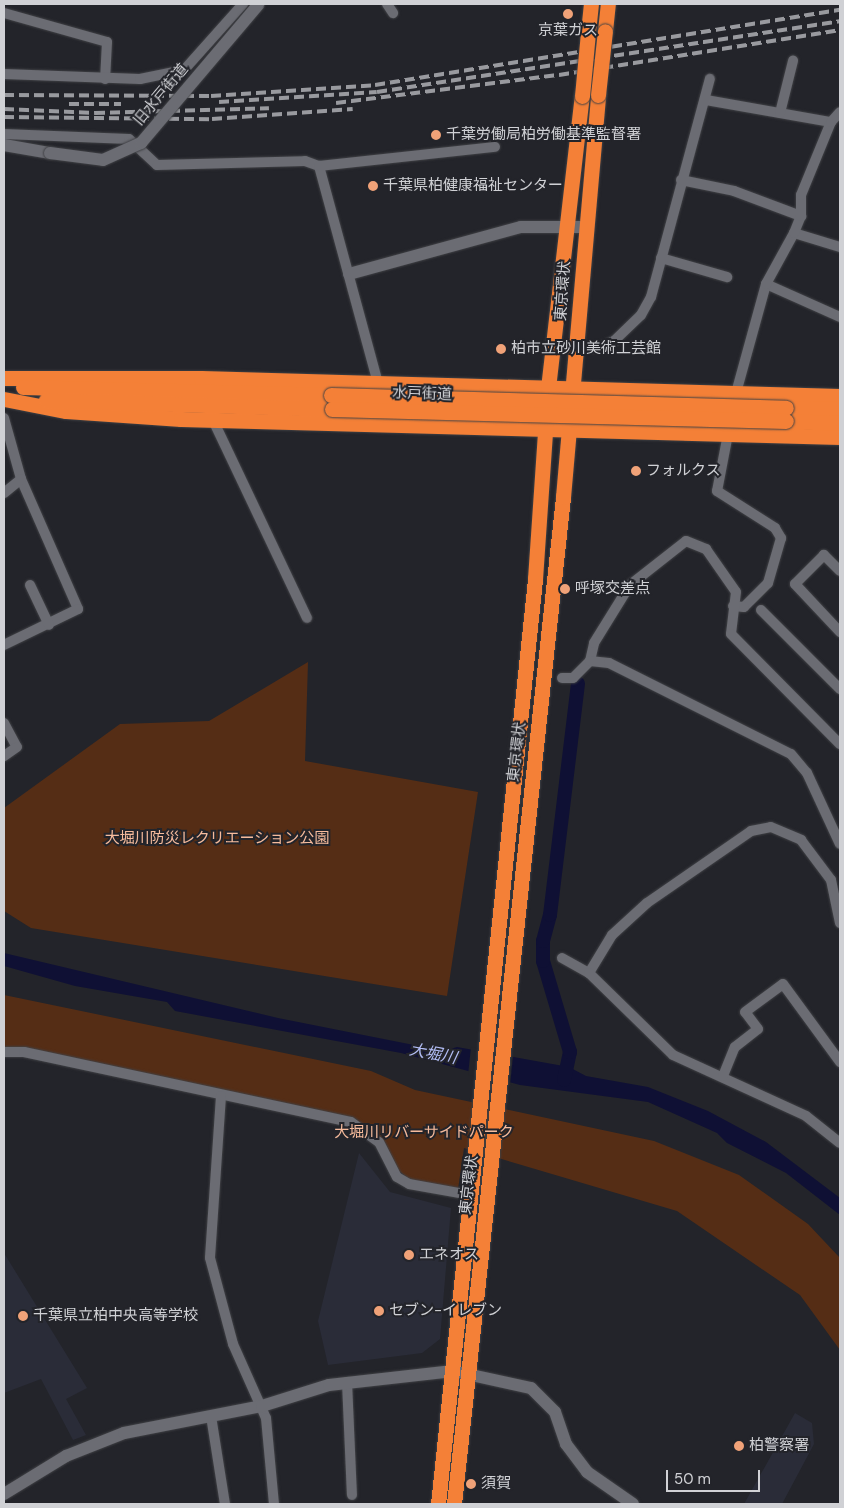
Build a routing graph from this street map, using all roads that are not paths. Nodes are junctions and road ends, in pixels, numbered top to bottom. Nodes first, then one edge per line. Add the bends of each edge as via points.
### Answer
1 (243, 4) edge
2 (258, 4) edge
3 (387, 4) edge
4 (591, 4) edge
5 (608, 4) edge
6 (4, 13) edge
7 (393, 13) dead end
8 (793, 62) dead end
9 (4, 74) edge
10 (105, 79) junction
11 (710, 79) dead end
12 (706, 100) junction
13 (840, 112) edge
14 (780, 113) junction
15 (831, 122) junction
16 (4, 134) edge
17 (4, 145) edge
18 (495, 147) dead end
19 (319, 166) junction
20 (681, 180) junction
21 (801, 216) junction
22 (566, 225) junction
23 (585, 226) junction
24 (794, 233) junction
25 (840, 247) edge
26 (661, 258) junction
27 (349, 274) junction
28 (727, 277) dead end
29 (766, 284) junction
30 (840, 318) edge
31 (577, 347) junction
32 (4, 378) edge
33 (378, 383) junction
34 (4, 386) edge
35 (548, 388) junction
36 (572, 389) junction
37 (736, 393) junction
38 (840, 396) edge
39 (4, 399) edge
40 (332, 402) junction
41 (840, 409) edge
42 (786, 414) junction
43 (4, 418) edge
44 (213, 420) junction
45 (840, 423) edge
46 (545, 429) junction
47 (569, 429) junction
48 (728, 434) junction
49 (840, 437) edge
50 (21, 479) junction
51 (4, 493) edge
52 (840, 571) edge
53 (30, 585) dead end
54 (733, 606) junction
55 (761, 610) dead end
56 (307, 618) dead end
57 (49, 625) junction
58 (840, 632) edge
59 (4, 645) edge
60 (590, 661) junction
61 (562, 678) dead end
62 (840, 689) edge
63 (4, 723) edge
64 (840, 744) edge
65 (4, 756) edge
66 (840, 844) edge
67 (840, 923) edge
68 (562, 958) dead end
69 (589, 973) junction
70 (4, 1052) edge
71 (840, 1062) edge
72 (723, 1076) junction
73 (221, 1096) junction
74 (840, 1129) edge
75 (837, 1141) edge
76 (471, 1195) junction
77 (460, 1372) junction
78 (347, 1382) junction
79 (262, 1406) junction
80 (211, 1416) junction
81 (4, 1494) edge
82 (352, 1496) dead end
83 (225, 1504) edge
84 (274, 1504) edge
85 (438, 1504) edge
86 (454, 1504) edge
87 (633, 1504) edge

1 - 10 street via 191,67 140,79
2 - 17 street, 旧水戸街道, bridge via 141,144 103,160
3 - 7 street
4 - 22 highway, 東京環状, bridge
5 - 23 highway, 東京環状, bridge
6 - 10 street via 107,42
8 - 14 street
9 - 10 street
11 - 12 street
12 - 14 street
12 - 20 street
13 - 15 street
14 - 15 street
15 - 21 street via 801,195
16 - 19 street via 129,138 157,165 305,161
18 - 19 street
19 - 27 street
20 - 21 street via 734,191
20 - 26 street
21 - 24 street
22 - 23 street
22 - 27 street via 521,227
22 - 35 highway, 東京環状
23 - 31 highway, 東京環状
24 - 25 street
24 - 29 street
26 - 28 street
26 - 31 street via 650,297 629,330 599,348
27 - 33 street
29 - 30 street
29 - 37 street
31 - 36 highway, 東京環状
32 - 33 highway
33 - 35 highway
34 - 40 highway, 水戸街道
35 - 36 highway
35 - 46 highway, 東京環状
36 - 37 highway
36 - 47 highway, 東京環状
37 - 38 highway
39 - 40 highway, 水戸街道
39 - 44 highway via 66,411
40 - 42 highway, 水戸街道, bridge
41 - 42 highway, 水戸街道
42 - 45 highway, 水戸街道
43 - 50 street
44 - 46 highway
44 - 56 street
46 - 47 highway
46 - 76 highway, 東京環状 via 535,579
47 - 48 highway
47 - 77 highway, 東京環状 via 496,1107
48 - 49 highway
48 - 54 street via 717,491 775,528 781,538 768,582 744,607
50 - 51 street
50 - 57 street via 78,609
52 - 58 street via 824,556 795,584
53 - 57 street
54 - 60 street via 736,592 728,579 706,549 686,541 630,585 594,643
54 - 64 street via 730,634
55 - 62 street
57 - 59 street
60 - 61 street via 573,678
60 - 66 street via 608,663 647,680 683,702 791,754 807,773
63 - 65 street via 17,747
67 - 69 street via 831,880 801,840 771,827 751,831 632,916 612,935
68 - 69 street
69 - 72 street via 673,1055
70 - 73 street via 24,1052
71 - 72 street via 783,984 745,1012 758,1029 735,1047
72 - 75 street via 806,1116
73 - 76 street via 351,1122 379,1142 397,1177 409,1184
73 - 79 street via 210,1258 233,1344
74 - 75 street
76 - 77 highway, 東京環状
77 - 78 street
77 - 85 highway, 東京環状
77 - 86 highway, 東京環状
77 - 87 street via 531,1388 555,1412 566,1444 587,1472
78 - 79 street
78 - 82 street
79 - 80 street
79 - 84 street via 269,1433
80 - 81 street via 152,1425 96,1443
80 - 83 street

